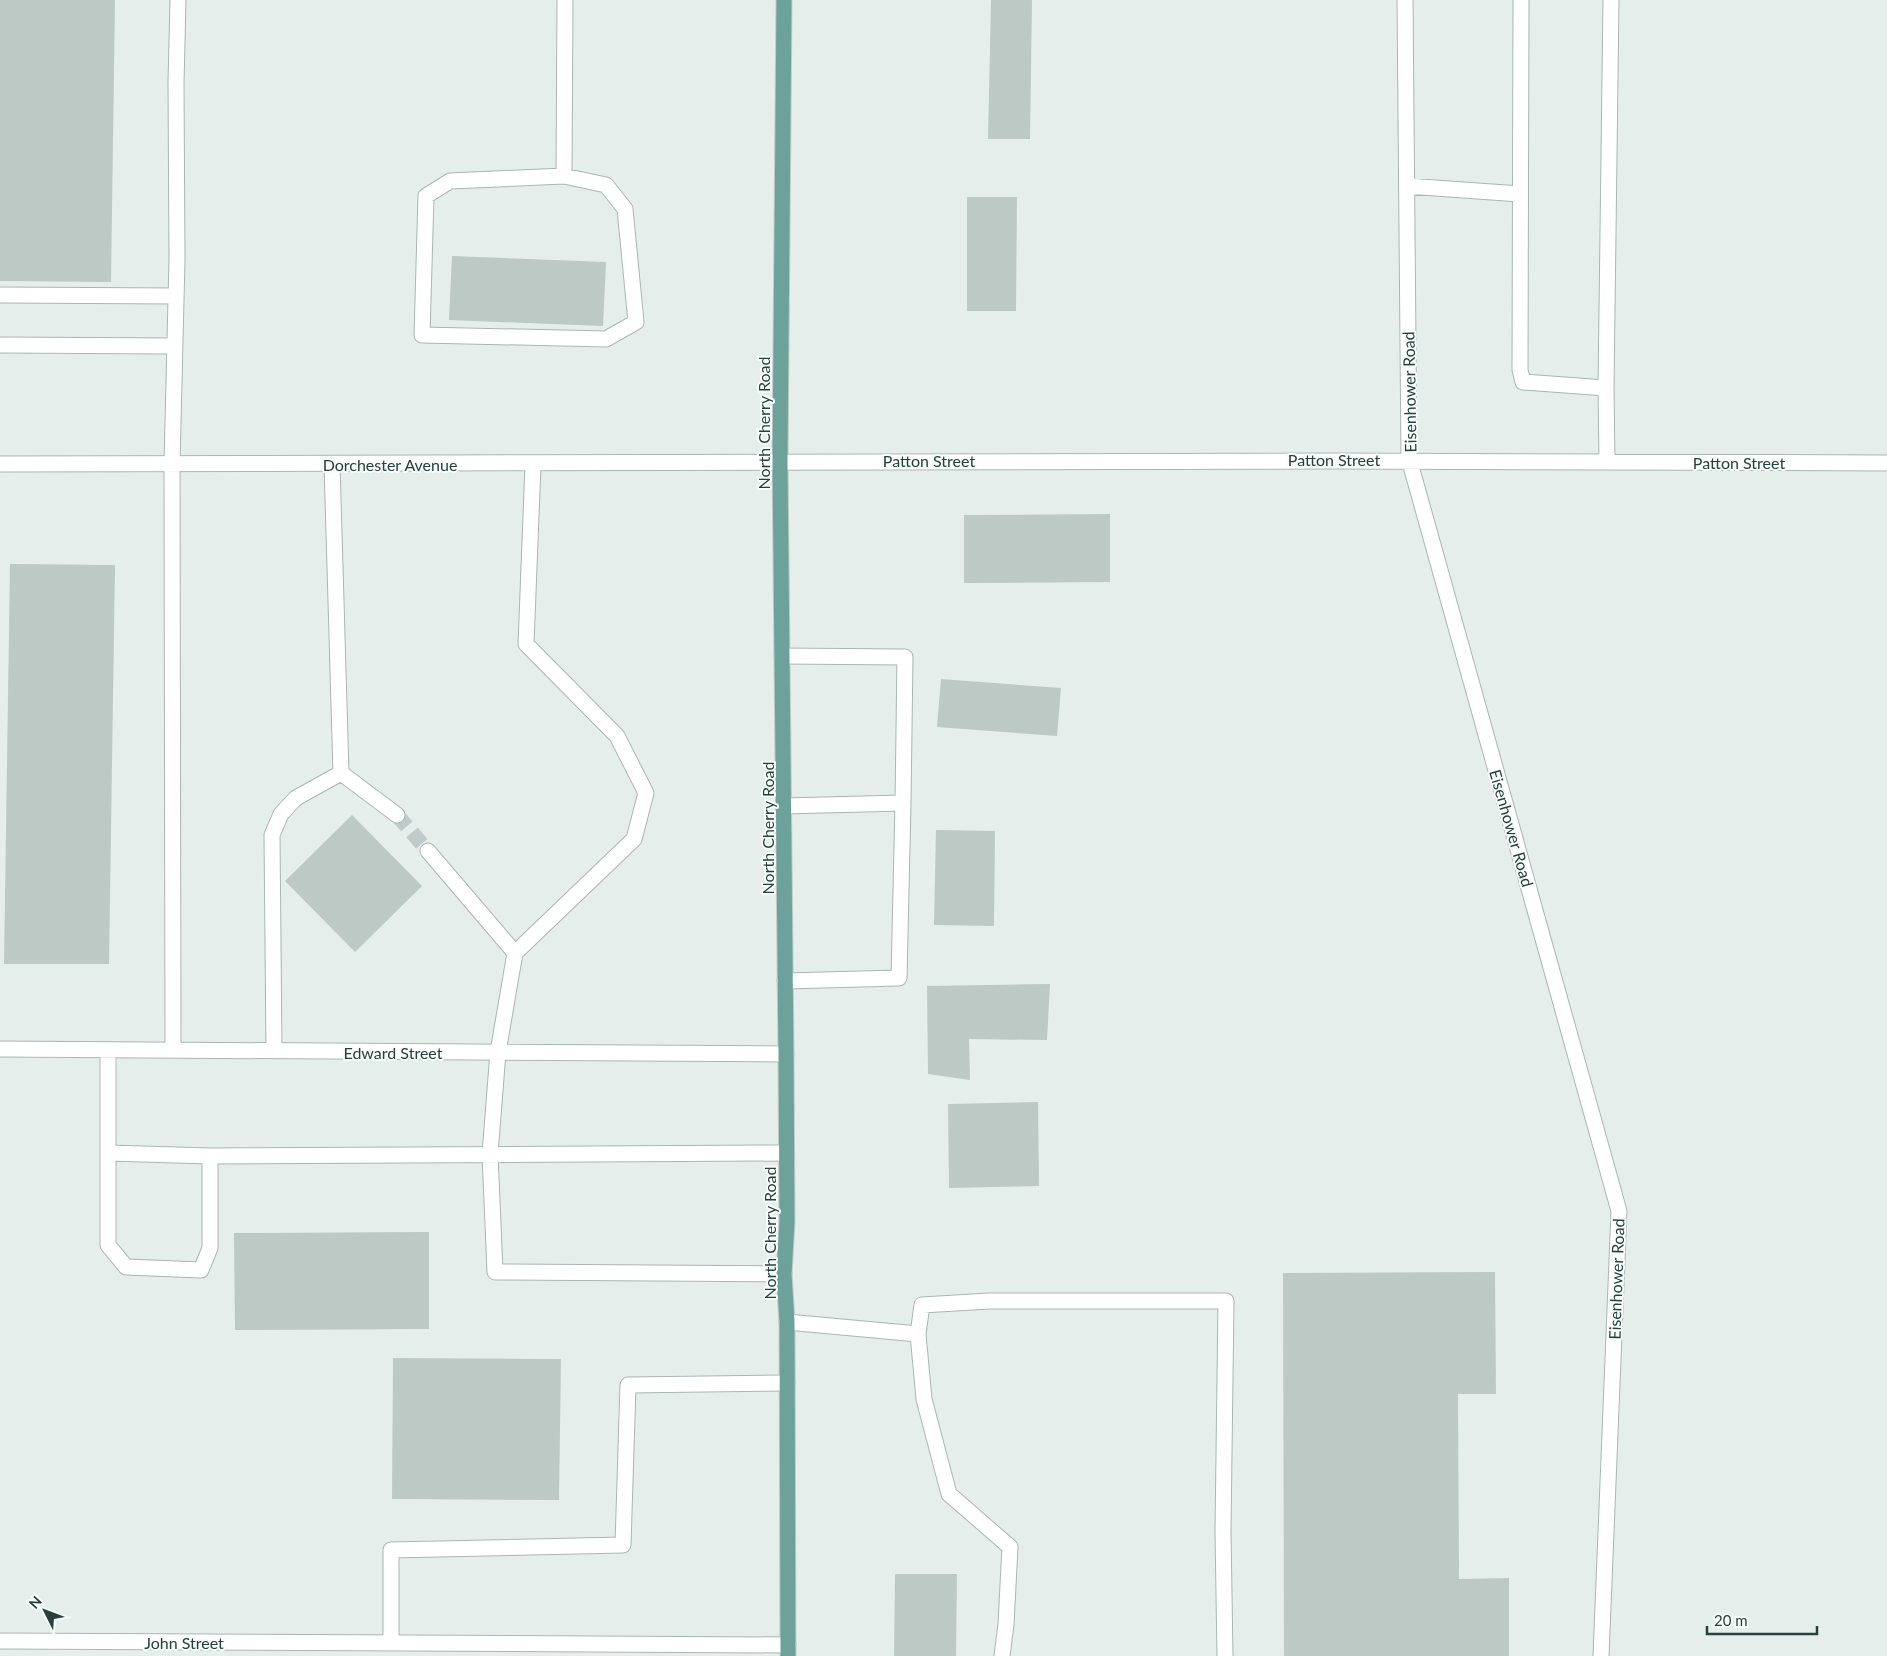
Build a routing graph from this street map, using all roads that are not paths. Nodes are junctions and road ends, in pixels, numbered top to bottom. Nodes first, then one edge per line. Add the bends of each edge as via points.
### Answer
1 (178, 0) edge
2 (565, 0) edge
3 (784, 0) edge
4 (1405, 0) edge
5 (1521, 0) edge
6 (1611, 0) edge
7 (564, 176) junction
8 (1407, 186) junction
9 (1520, 194) junction
10 (0, 295) edge
11 (176, 296) junction
12 (0, 345) edge
13 (174, 346) junction
14 (1606, 388) junction
15 (1410, 459) junction
16 (780, 461) junction
17 (1607, 461) junction
18 (1887, 463) edge
19 (0, 464) edge
20 (172, 464) junction
21 (332, 464) junction
22 (533, 464) junction
23 (782, 656) junction
24 (341, 773) junction
25 (903, 803) junction
26 (784, 806) junction
27 (397, 815) tunnel mouth
28 (428, 851) tunnel mouth
29 (514, 953) junction
30 (785, 981) junction
31 (0, 1049) edge
32 (108, 1050) junction
33 (173, 1050) junction
34 (274, 1051) junction
35 (498, 1052) junction
36 (786, 1054) junction
37 (108, 1153) junction
38 (786, 1153) junction
39 (490, 1154) junction
40 (210, 1156) junction
41 (784, 1274) junction
42 (787, 1322) junction
43 (918, 1334) junction
44 (787, 1383) junction
45 (0, 1641) edge
46 (391, 1643) junction
47 (423, 1649) edge
48 (788, 1650) edge
49 (1002, 1656) edge
50 (1225, 1656) edge
51 (1601, 1656) edge

1 - 11 street
2 - 7 street
3 - 16 main road, North Cherry Road
4 - 8 street, Eisenhower Road
5 - 9 street
6 - 14 street
7 - 7 street via 606,185 625,208 636,322 606,338 422,335 426,196 450,181
8 - 9 street
8 - 15 street, Eisenhower Road
9 - 14 street via 1520,370 1523,382
10 - 11 street
11 - 13 street
12 - 13 street
13 - 20 street
14 - 17 street
15 - 16 street, Patton Street
15 - 17 street, Patton Street
15 - 51 street, Eisenhower Road via 1619,1211
16 - 22 street, Dorchester Avenue
16 - 23 main road, North Cherry Road
17 - 18 street, Patton Street
19 - 20 street, Dorchester Avenue
20 - 21 street, Dorchester Avenue
20 - 33 street
21 - 22 street, Dorchester Avenue
21 - 24 street
22 - 29 street via 526,644 617,736 646,793 634,838
23 - 25 street via 905,657
23 - 26 main road, North Cherry Road
24 - 27 street
24 - 34 street via 296,798 281,814 272,835
25 - 26 street
25 - 30 street via 899,978
26 - 30 main road, North Cherry Road
28 - 29 street
29 - 35 street
30 - 36 main road, North Cherry Road
31 - 32 street, Edward Street
32 - 33 street, Edward Street
32 - 37 street
33 - 34 street, Edward Street
34 - 35 street, Edward Street
35 - 36 street, Edward Street
35 - 39 street
36 - 38 main road, North Cherry Road
37 - 40 street
37 - 40 street via 108,1245 126,1267 201,1270 210,1248
38 - 39 street
38 - 41 main road, North Cherry Road
39 - 40 street
39 - 41 street via 495,1272
41 - 42 main road, North Cherry Road
42 - 43 street
42 - 44 main road, North Cherry Road
43 - 49 street via 924,1399 949,1494 1010,1547
43 - 50 street via 922,1305 989,1301 1226,1301
44 - 46 street via 628,1385 623,1545 391,1550
44 - 48 main road, North Cherry Road
45 - 46 street, John Street
46 - 47 street, John Street
47 - 48 street, John Street

